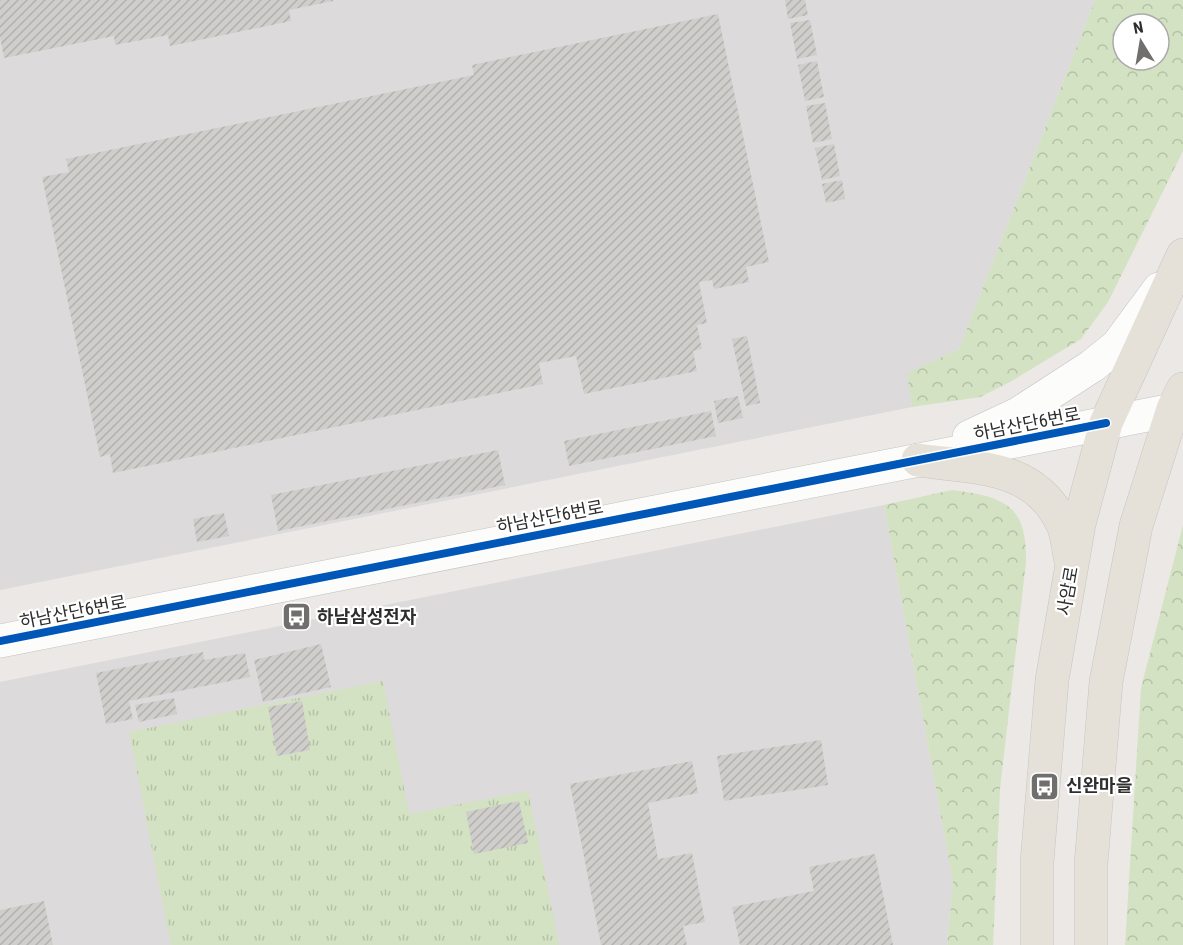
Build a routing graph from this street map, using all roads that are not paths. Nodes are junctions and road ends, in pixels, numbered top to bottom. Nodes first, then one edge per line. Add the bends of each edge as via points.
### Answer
1 (1182, 258) edge
2 (1180, 402) edge
3 (1106, 423) junction
4 (918, 460) junction
5 (1072, 565) junction
6 (0, 641) edge
7 (1037, 945) edge
8 (1091, 945) edge

1 - 3 main road, 사암로
1 - 4 street via 1117,346 1092,366 1018,414
2 - 3 street, 하남산단6번로
2 - 8 main road via 1136,526 1106,682 1091,864
3 - 4 street, 하남산단6번로
3 - 5 main road, 사암로
4 - 5 main road via 1007,473 1031,483 1062,521
4 - 6 street, 하남산단6번로
5 - 7 main road, 사암로 via 1052,680 1037,862

